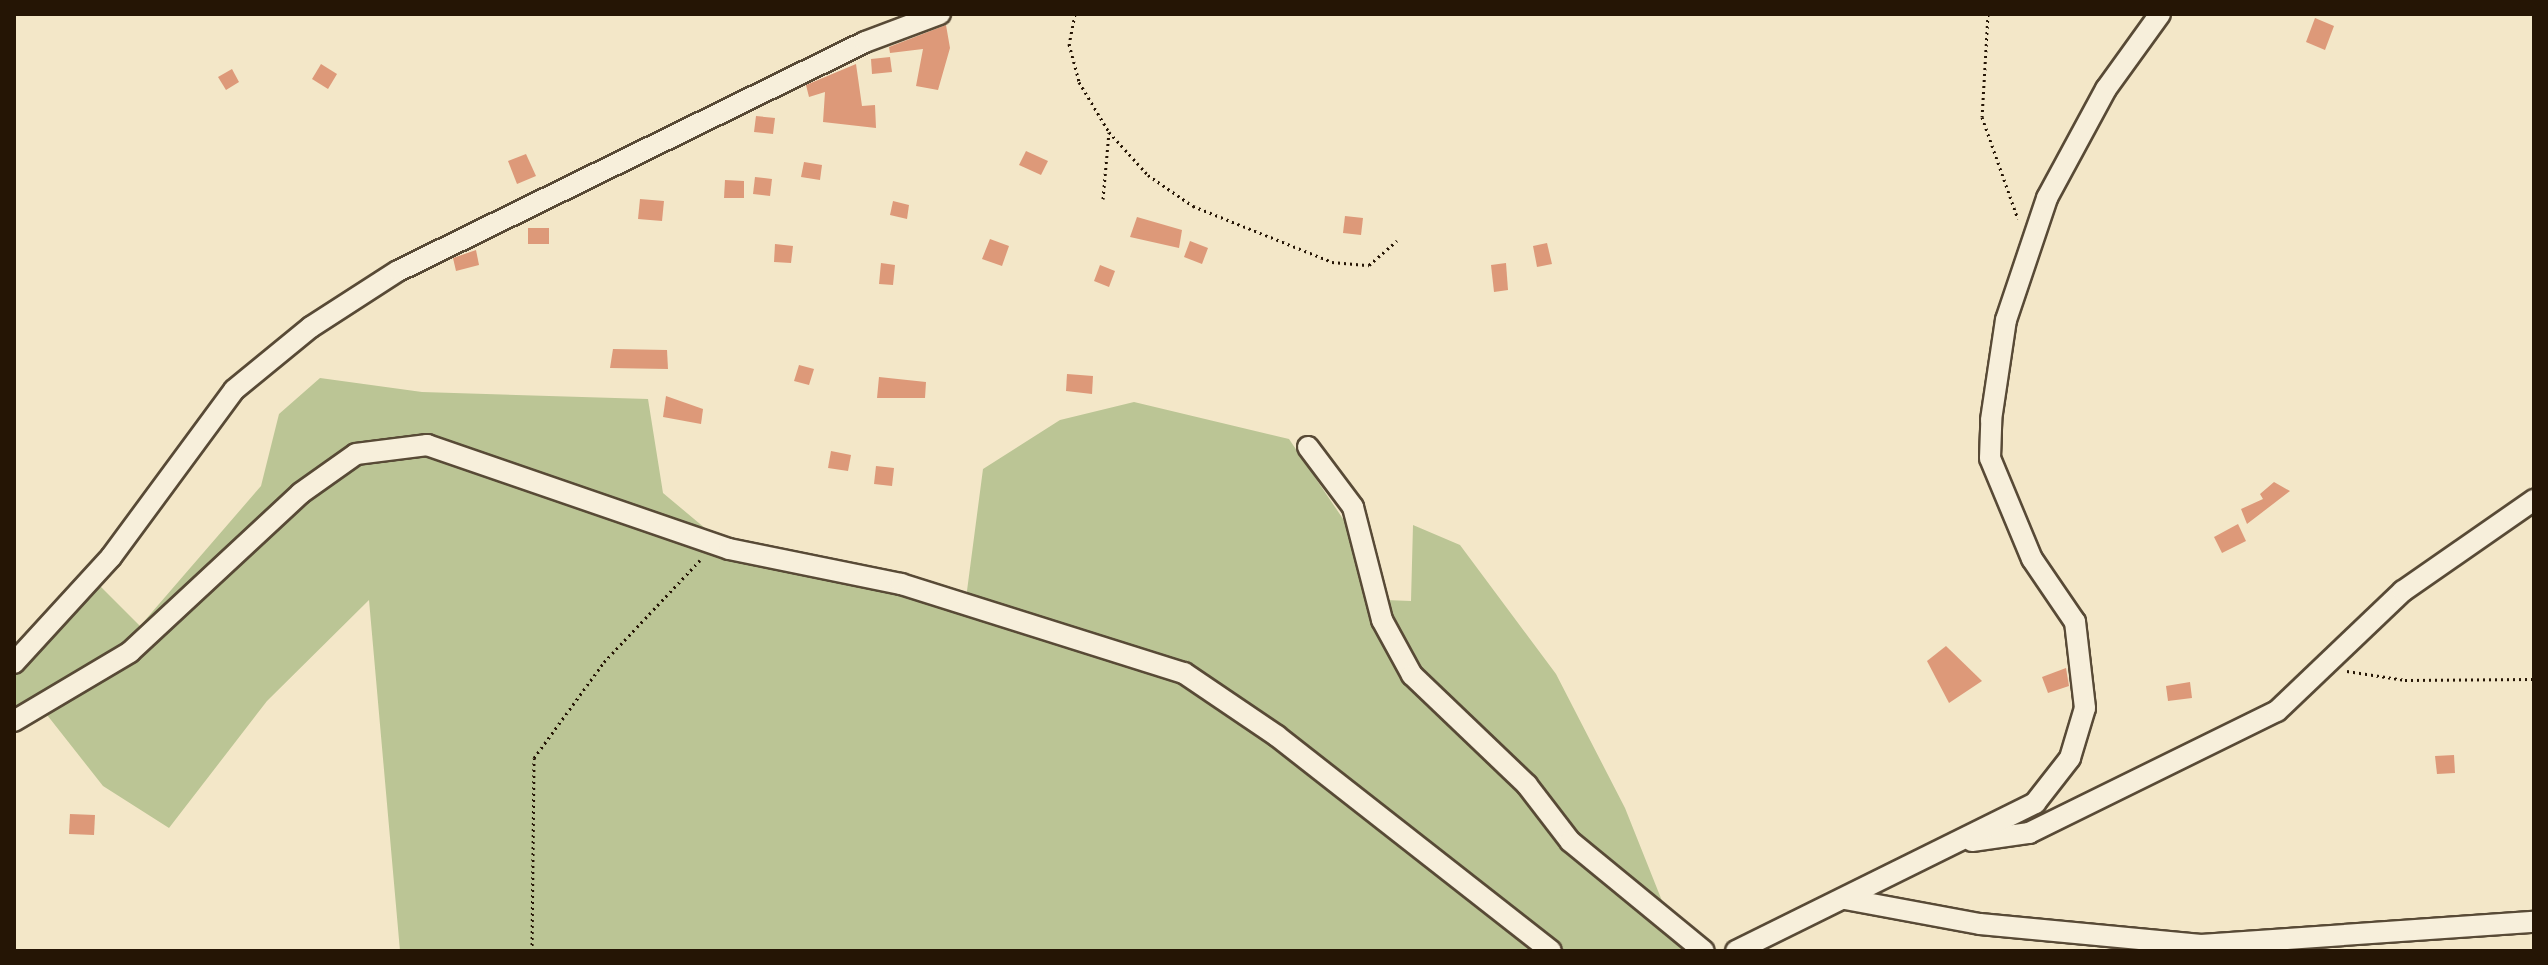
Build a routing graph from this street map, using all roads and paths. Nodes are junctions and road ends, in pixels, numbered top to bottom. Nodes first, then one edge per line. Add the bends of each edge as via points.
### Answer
1 (940, 14) edge
2 (1075, 14) edge
3 (1988, 14) edge
4 (2160, 14) edge
5 (1109, 132) junction
6 (1103, 199) dead end
7 (1397, 241) dead end
8 (2029, 250) junction
9 (1308, 447) dead end
10 (2534, 500) edge
11 (717, 545) junction
12 (14, 663) edge
13 (2321, 667) junction
14 (2534, 679) edge
15 (14, 721) edge
16 (1954, 844) junction
17 (1845, 899) junction
18 (2534, 922) edge
19 (532, 951) edge
20 (1551, 951) edge
21 (1704, 951) edge
22 (1736, 951) edge

1 - 12 street via 865,42 518,219 398,271 311,327 234,390 111,557
2 - 5 path via 1069,44 1079,82
3 - 8 path via 1982,117
4 - 8 street via 2106,89 2047,198
5 - 6 path
5 - 7 path via 1148,175 1193,206 1317,256 1369,265
8 - 16 street via 2006,320 1990,458 2032,559 2075,622 2085,708 2070,758 2035,803
9 - 21 street via 1340,480 1353,507 1382,620 1412,675 1527,785 1570,841
10 - 13 street via 2403,591
11 - 15 street via 427,445 356,454 301,493 130,652
11 - 19 path via 604,662 534,758
11 - 20 street via 901,584 1184,673 1277,736
13 - 14 path via 2405,680
13 - 16 street via 2277,711 2177,766 2029,833
16 - 17 street
17 - 18 street via 1980,924 2201,945
17 - 22 street

